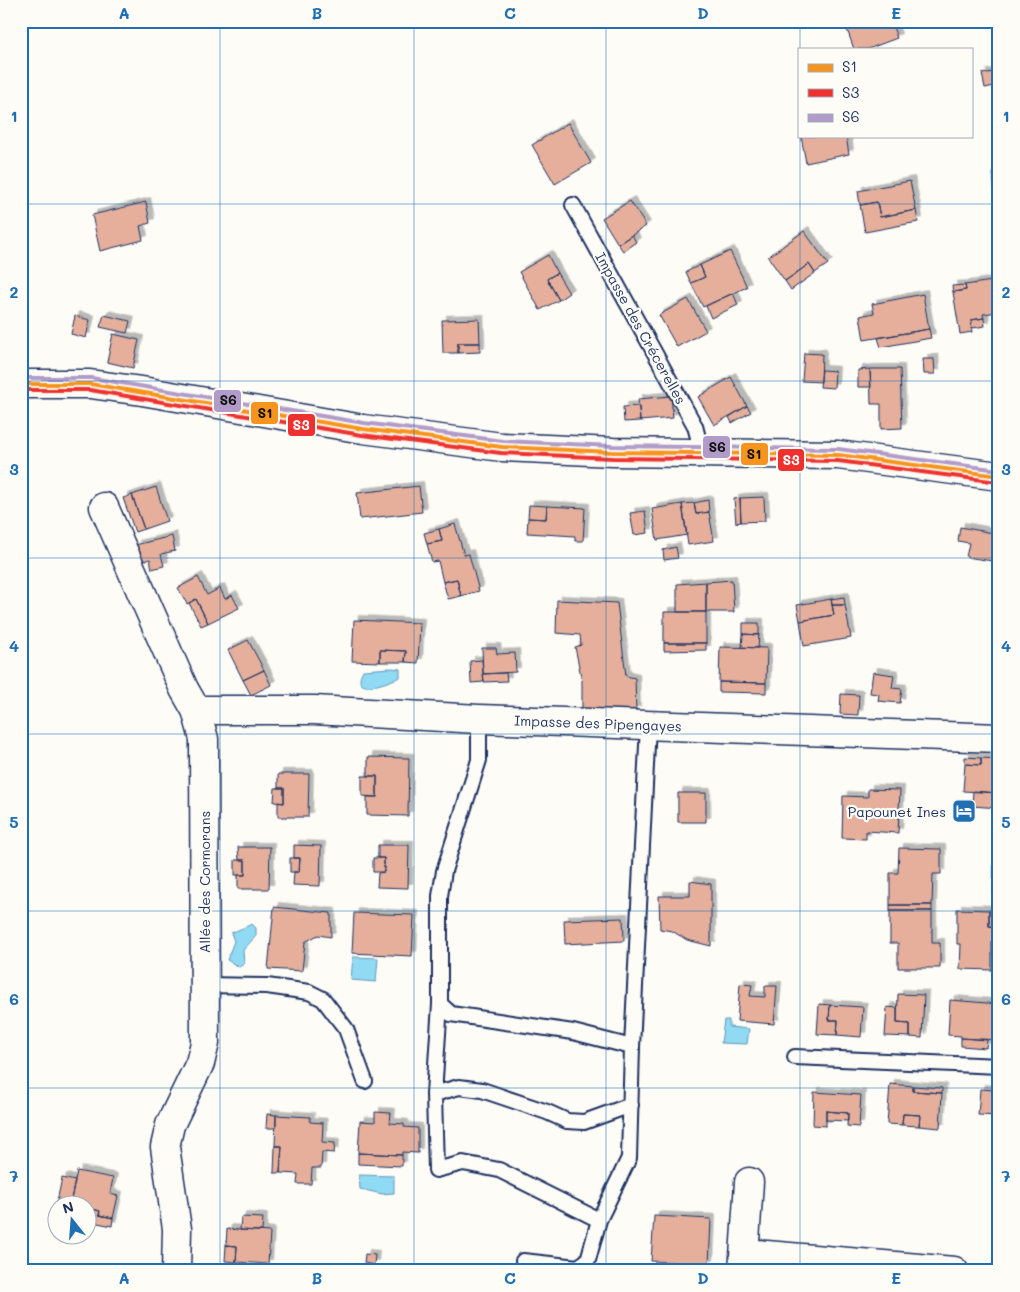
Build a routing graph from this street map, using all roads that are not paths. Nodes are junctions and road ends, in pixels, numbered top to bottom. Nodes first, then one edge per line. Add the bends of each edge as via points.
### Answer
1 (573, 204) dead end
2 (21, 384) edge
3 (702, 454) junction
4 (999, 476) edge
5 (104, 506) dead end
6 (196, 710) junction
7 (479, 719) junction
8 (648, 725) junction
9 (999, 738) edge
10 (204, 985) junction
11 (440, 1004) junction
12 (632, 1047) junction
13 (795, 1056) dead end
14 (999, 1066) edge
15 (365, 1081) dead end
16 (434, 1094) junction
17 (631, 1106) junction
18 (749, 1182) dead end
19 (599, 1220) junction
20 (523, 1260) dead end
21 (744, 1262) edge
22 (176, 1271) edge
23 (954, 1271) edge

1 - 3 lane, Impasse des Crécerelles via 695,426
2 - 3 street via 90,384 142,390 363,429 502,446
3 - 4 street via 838,455
5 - 6 street, Allée des Cormorans
6 - 7 street, Impasse des Pipengayes via 314,710
6 - 10 street, Allée des Cormorans via 204,739
7 - 8 street, Impasse des Pipengayes
7 - 11 lane via 479,760 444,871 440,896
8 - 9 street, Impasse des Pipengayes
8 - 12 lane
10 - 15 lane via 267,986 309,992 323,999 346,1029
10 - 22 street, Allée des Cormorans via 205,1043 200,1063 170,1125 165,1147 177,1229
11 - 12 lane via 451,1014 573,1032
11 - 16 lane
12 - 17 lane
13 - 14 lane
16 - 17 lane via 459,1087 482,1090 567,1122 584,1122
16 - 19 lane via 436,1170 463,1163 499,1170
17 - 19 lane via 629,1158
18 - 21 street
19 - 20 lane via 588,1260 578,1267
21 - 23 street

